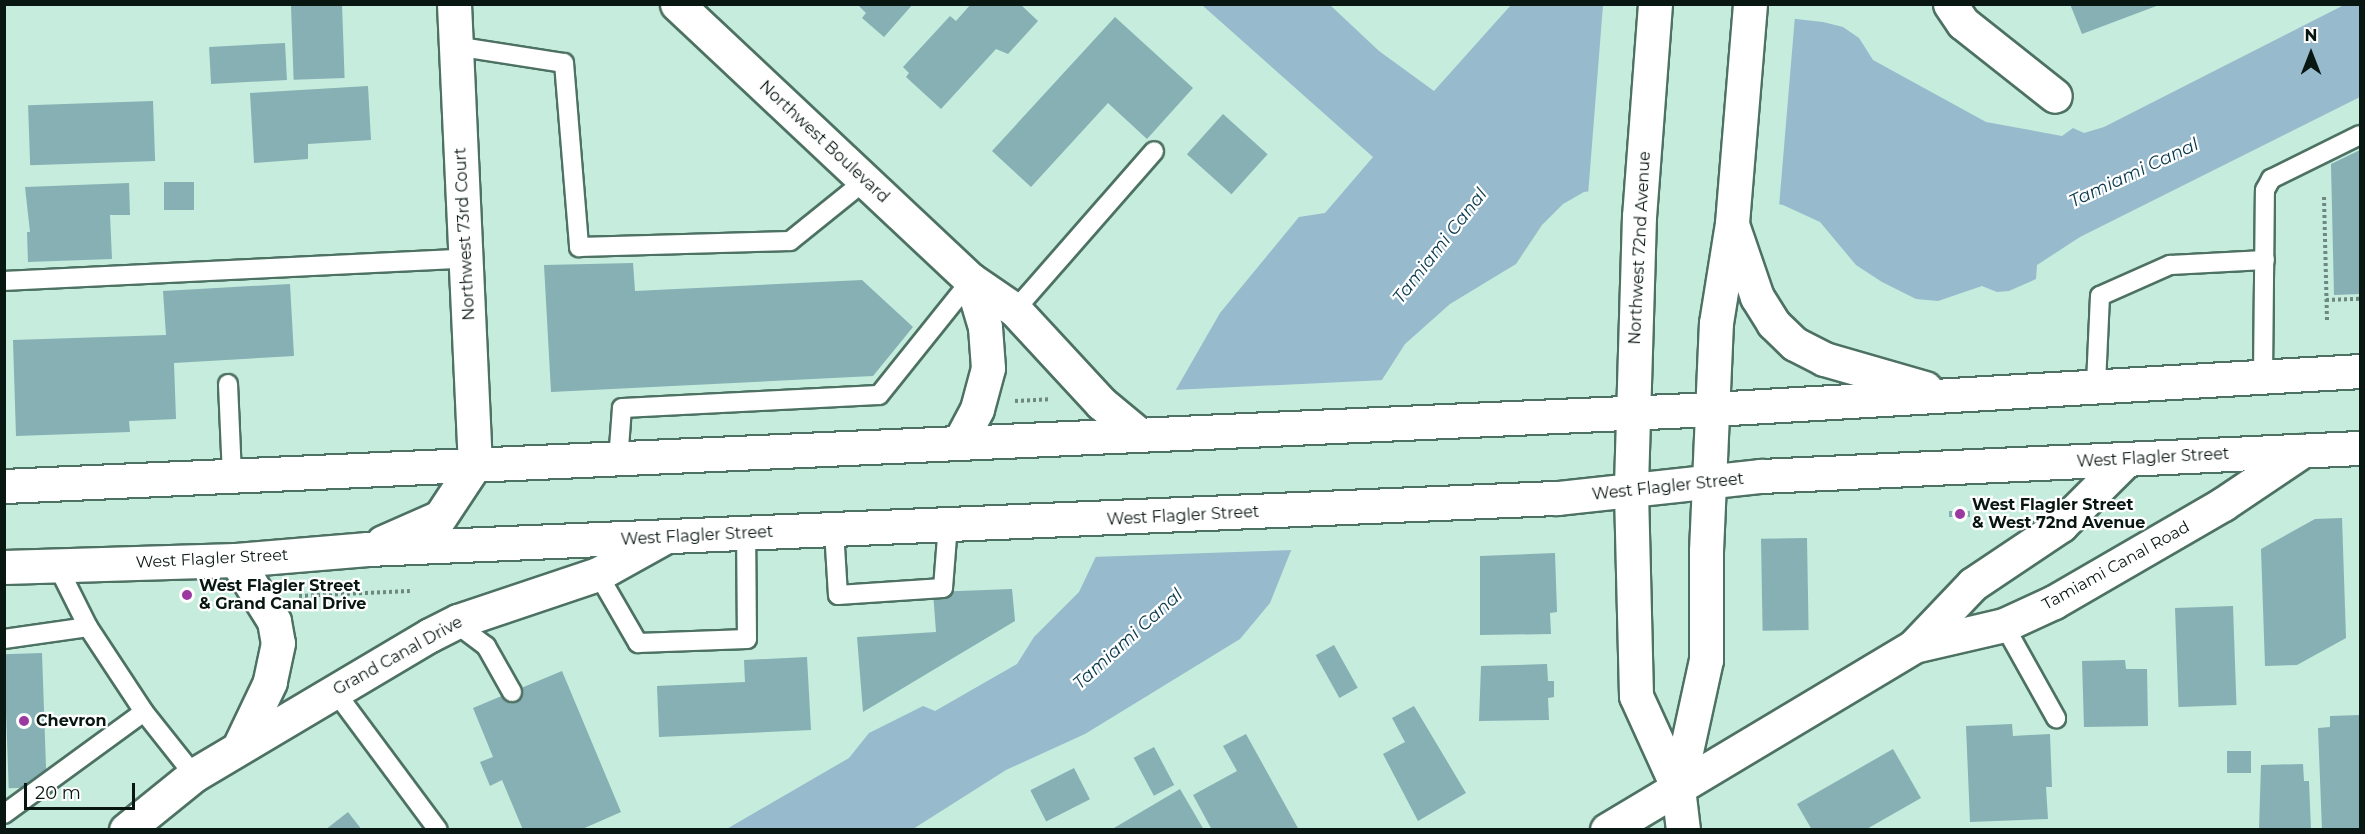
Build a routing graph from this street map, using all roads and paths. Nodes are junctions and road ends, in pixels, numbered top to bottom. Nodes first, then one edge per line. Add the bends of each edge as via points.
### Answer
1 (454, 4) edge
2 (677, 4) edge
3 (1655, 4) edge
4 (1750, 4) edge
5 (1950, 4) edge
6 (455, 46) junction
7 (2055, 96) dead end
8 (2361, 135) edge
9 (1154, 151) dead end
10 (866, 180) junction
11 (2324, 197) dead end
12 (1732, 223) junction
13 (466, 258) junction
14 (2265, 260) junction
15 (971, 280) junction
16 (4, 281) edge
17 (2361, 299) edge
18 (2326, 300) junction
19 (1015, 310) junction
20 (2326, 320) dead end
21 (2361, 371) edge
22 (2263, 375) junction
23 (228, 384) dead end
24 (2096, 384) junction
25 (1947, 394) junction
26 (1059, 398) dead end
27 (1002, 402) dead end
28 (1713, 409) junction
29 (1634, 412) junction
30 (1136, 432) junction
31 (959, 443) junction
32 (2361, 448) edge
33 (2302, 451) junction
34 (2126, 460) junction
35 (618, 461) junction
36 (475, 464) junction
37 (232, 474) junction
38 (1711, 482) junction
39 (4, 486) edge
40 (1631, 491) junction
41 (948, 524) junction
42 (834, 530) junction
43 (746, 534) junction
44 (663, 538) junction
45 (368, 549) junction
46 (236, 560) junction
47 (57, 565) junction
48 (4, 567) edge
49 (598, 574) junction
50 (410, 591) dead end
51 (287, 596) dead end
52 (454, 622) junction
53 (2004, 625) junction
54 (88, 627) junction
55 (4, 639) edge
56 (1914, 646) junction
57 (334, 690) junction
58 (512, 692) dead end
59 (144, 712) junction
60 (2056, 718) dead end
61 (239, 747) junction
62 (194, 775) junction
63 (1678, 788) junction
64 (4, 814) edge
65 (126, 830) edge
66 (438, 830) edge
67 (1607, 830) edge
68 (1683, 830) edge

1 - 6 main road, Northwest 73rd Court
2 - 10 main road, Northwest Boulevard
3 - 29 main road, Northwest 72nd Avenue via 1640,216
4 - 12 main road
5 - 7 main road via 1971,31
6 - 10 lane via 564,63 579,247 790,241
6 - 13 main road, Northwest 73rd Court
8 - 14 lane via 2271,179 2265,190
9 - 19 lane
10 - 15 main road, Northwest Boulevard
11 - 18 path
12 - 25 main road via 1757,297 1773,323 1795,345 1824,359
12 - 28 main road via 1716,323
13 - 16 lane
13 - 36 main road, Northwest 73rd Court
14 - 22 lane
14 - 24 lane via 2170,265 2100,296
15 - 19 main road, Northwest Boulevard
15 - 31 main road, Northwest Boulevard via 986,327 988,368 977,410
15 - 35 lane via 879,395 622,408
17 - 18 path
18 - 20 path
19 - 30 main road, Northwest Boulevard via 1101,403
21 - 22 main road
22 - 24 main road
23 - 37 lane
24 - 25 main road
25 - 28 main road
26 - 27 path
28 - 29 main road
28 - 38 main road
29 - 30 main road
29 - 40 main road, Northwest 72nd Avenue
30 - 31 main road
31 - 35 main road
32 - 33 main road, West Flagler Street
33 - 34 main road, West Flagler Street
33 - 53 main road, Tamiami Canal Road via 2127,562
34 - 38 main road, West Flagler Street via 1761,476
34 - 56 main road, Tamiami Canal Road via 2061,525 1973,584
35 - 36 main road
36 - 37 main road
36 - 45 main road via 440,517
37 - 39 main road
38 - 40 main road, West Flagler Street
38 - 63 main road via 1706,551 1706,660
40 - 41 main road, West Flagler Street via 1468,502
40 - 63 main road, Northwest 72nd Avenue via 1636,696
41 - 42 main road, West Flagler Street
41 - 42 lane via 943,588 838,595
42 - 43 main road, West Flagler Street
43 - 44 main road, West Flagler Street
43 - 49 lane via 747,639 638,644
44 - 45 main road, West Flagler Street
44 - 49 main road, Grand Canal Drive
45 - 46 main road, West Flagler Street
46 - 47 main road, West Flagler Street
46 - 61 main road via 274,621 278,644 273,675
47 - 48 main road, West Flagler Street
47 - 54 lane
49 - 52 main road, Grand Canal Drive
50 - 51 path
52 - 57 main road, Grand Canal Drive
52 - 58 lane via 486,646
53 - 56 main road, Tamiami Canal Road
53 - 60 lane
54 - 55 lane
54 - 59 lane
56 - 63 main road, Tamiami Canal Road
57 - 61 main road, Grand Canal Drive
57 - 66 lane
59 - 62 lane
59 - 64 lane
61 - 62 main road, Grand Canal Drive
62 - 65 main road, Grand Canal Drive
63 - 67 main road, Tamiami Canal Road
63 - 68 main road

